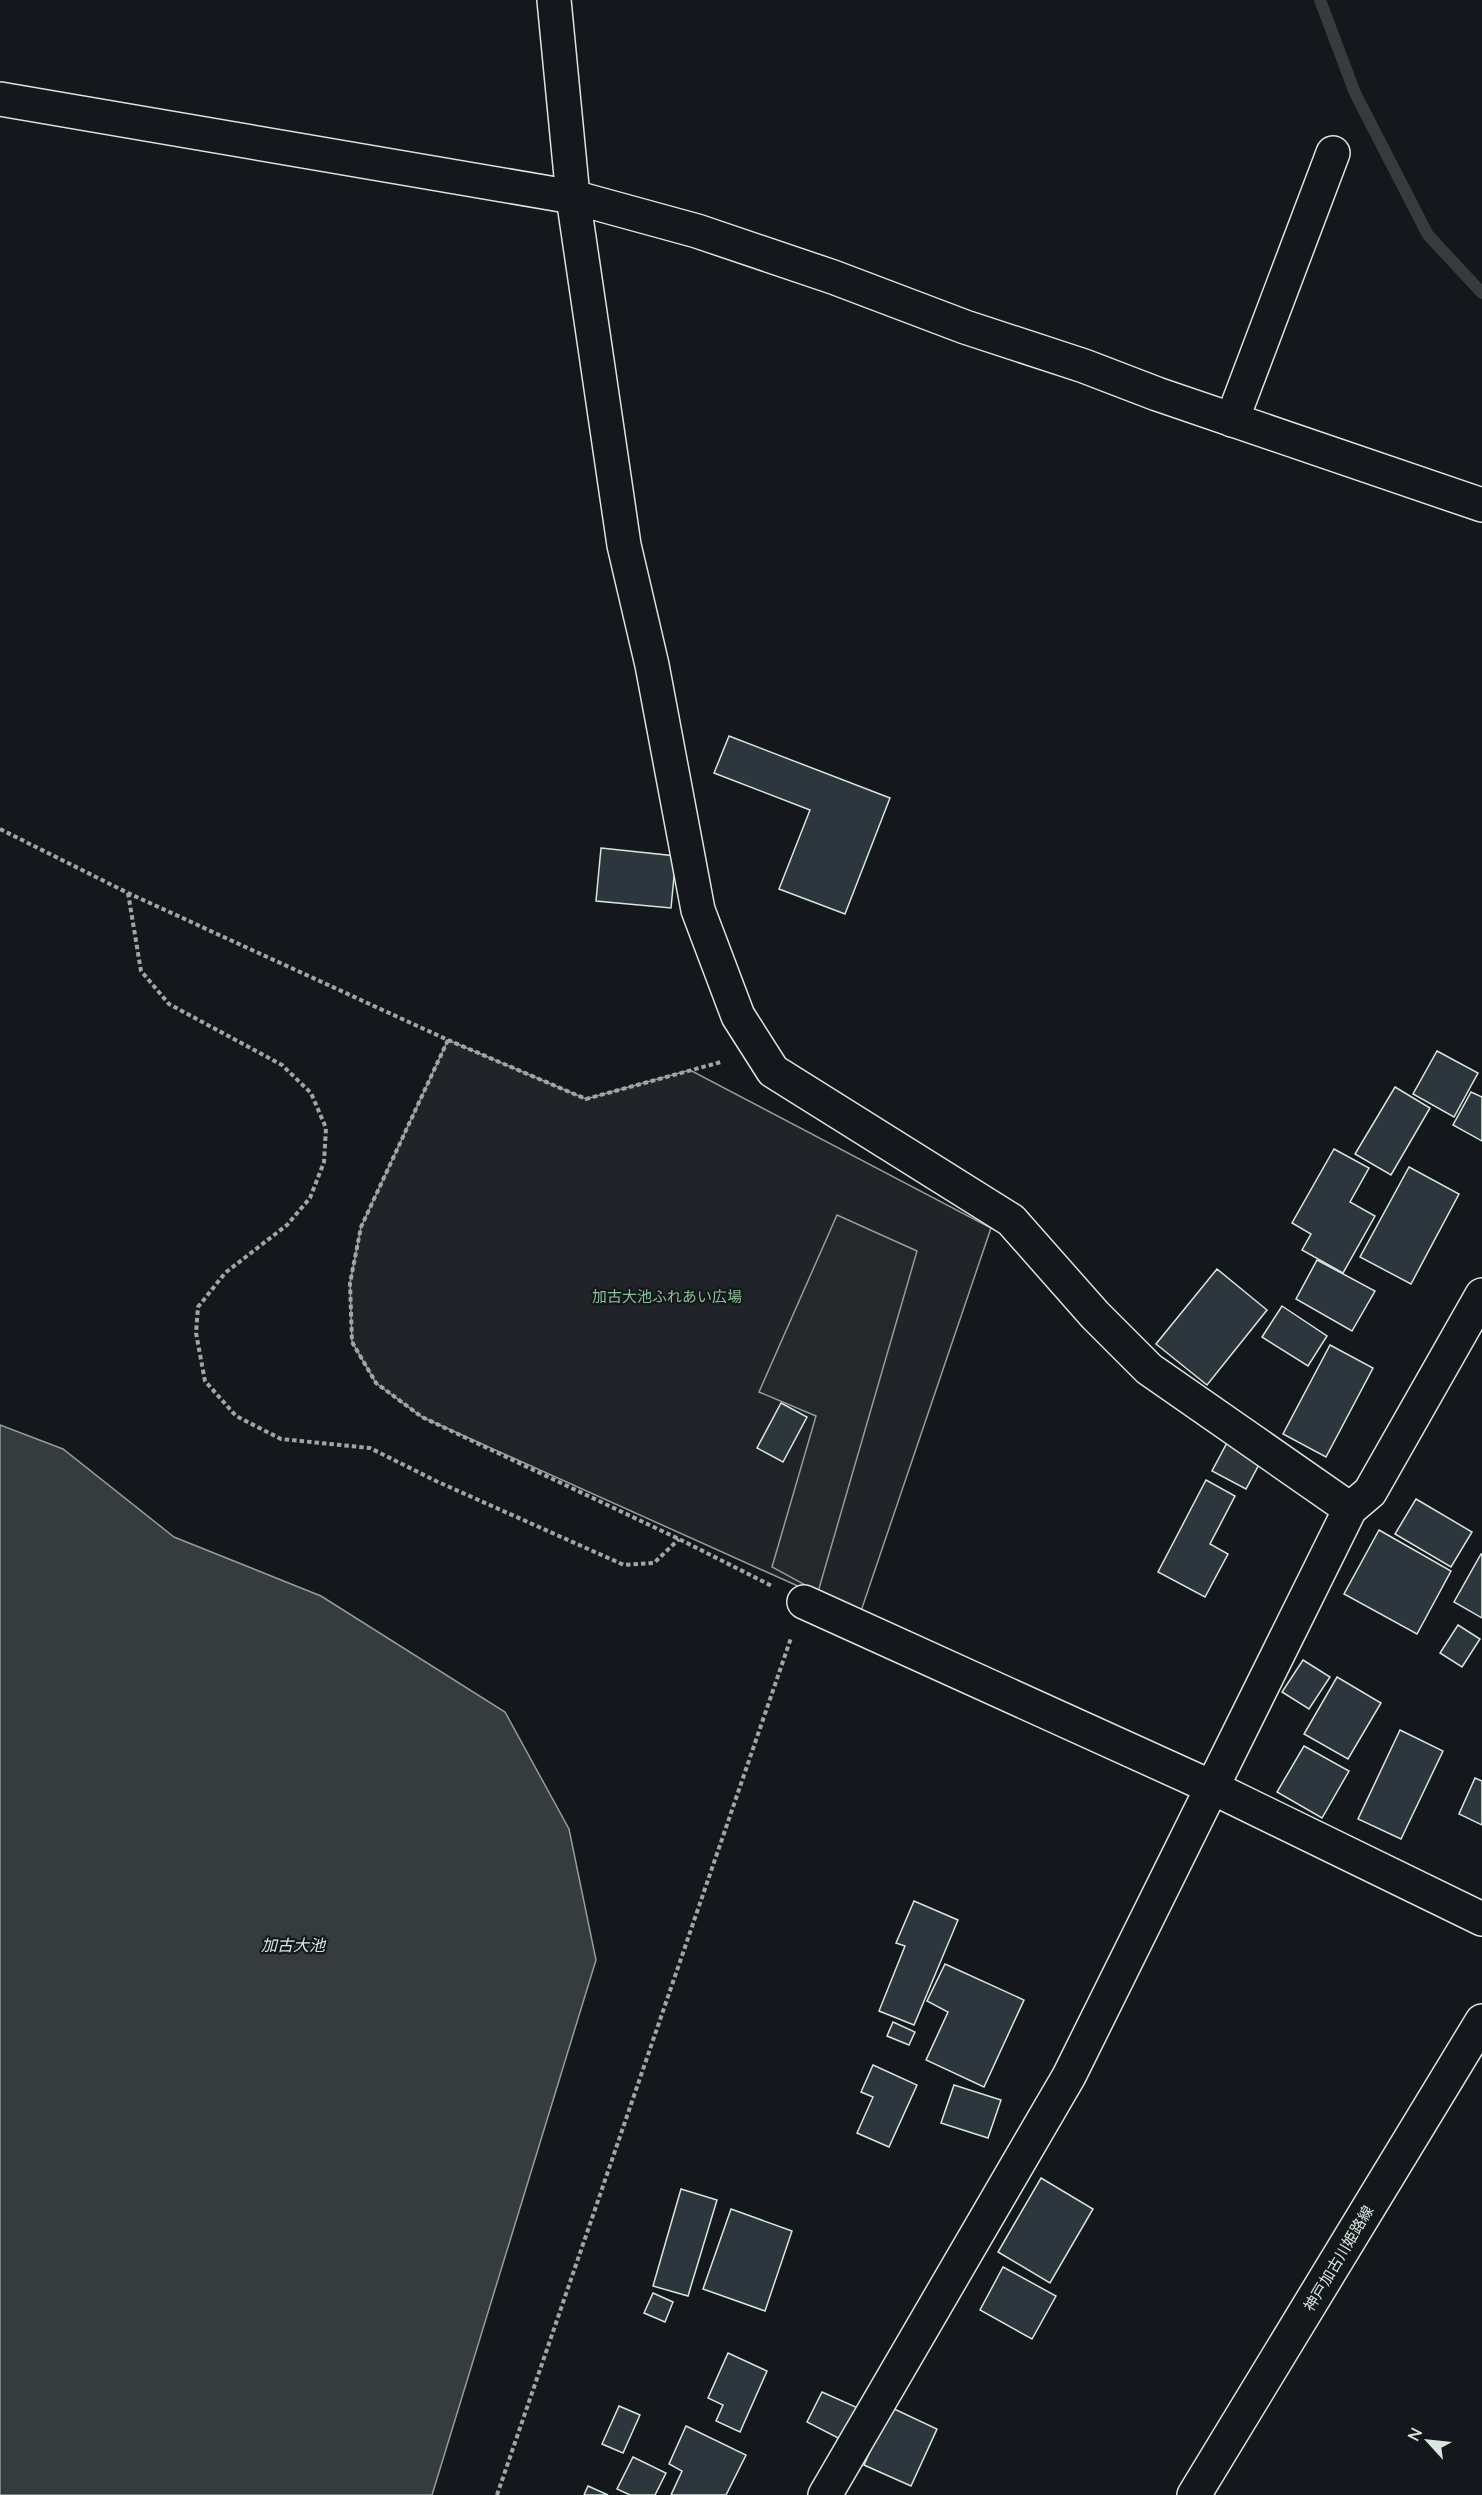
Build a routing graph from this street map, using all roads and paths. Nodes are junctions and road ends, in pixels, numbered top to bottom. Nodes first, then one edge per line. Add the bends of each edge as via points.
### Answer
1 (554, 0) edge
2 (0, 99) edge
3 (1333, 153) dead end
4 (573, 196) junction
5 (1232, 420) junction
6 (1482, 505) edge
7 (0, 829) edge
8 (128, 893) junction
9 (448, 1040) junction
10 (760, 1051) junction
11 (1482, 1295) edge
12 (1350, 1509) junction
13 (680, 1539) junction
14 (804, 1602) junction
15 (1212, 1787) junction
16 (1482, 1919) edge
17 (1482, 2021) edge
18 (497, 2495) edge
19 (825, 2495) edge
20 (1194, 2495) edge

1 - 4 street
2 - 4 street
3 - 5 street
4 - 5 street via 833,277
4 - 10 street via 624,545 652,665 698,910 738,1016
5 - 6 street
7 - 8 path
8 - 9 path
8 - 13 path via 141,971 169,1004 282,1065 311,1093 326,1128 324,1162 310,1198 287,1225 225,1273 198,1307 196,1333 205,1381 236,1416 281,1439 370,1448 624,1565 654,1563
9 - 10 path via 586,1099
9 - 13 path via 361,1227 350,1283 352,1342 376,1383 422,1417
10 - 12 street via 773,1071 1011,1220 1149,1369
11 - 12 street via 1370,1492
12 - 15 street
13 - 14 path
14 - 15 street
14 - 18 path
15 - 16 street
15 - 19 street via 1069,2076
17 - 20 street, 神戸加古川姫路線

